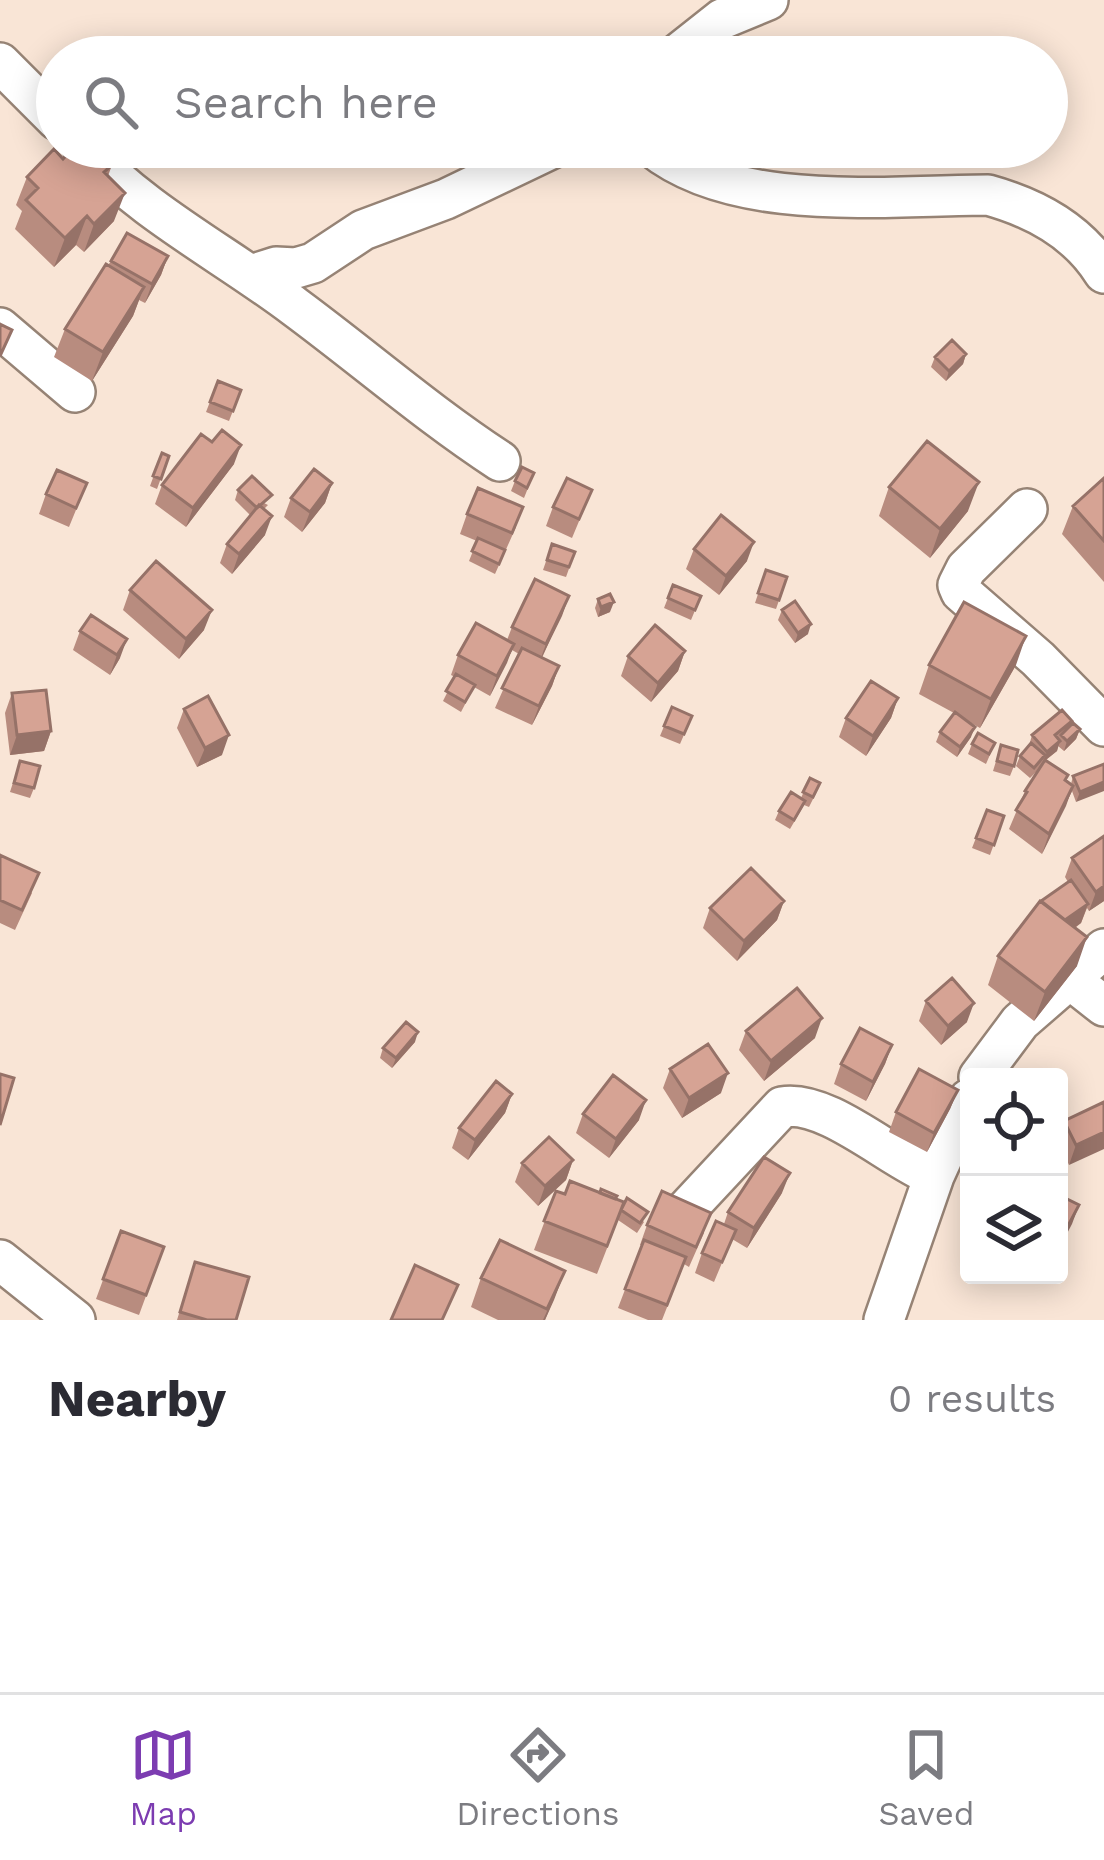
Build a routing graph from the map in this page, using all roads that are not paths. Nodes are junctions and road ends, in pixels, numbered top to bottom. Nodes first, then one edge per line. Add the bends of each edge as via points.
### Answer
1 (769, 0) edge
2 (701, 36) edge
3 (0, 63) edge
4 (36, 99) edge
5 (105, 168) edge
6 (511, 168) edge
7 (685, 168) edge
8 (1104, 273) edge
9 (251, 275) junction
10 (0, 328) edge
11 (75, 392) dead end
12 (500, 461) dead end
13 (1027, 509) dead end
14 (1104, 726) edge
15 (1104, 949) edge
16 (1071, 980) junction
17 (1104, 1006) edge
18 (986, 1068) edge
19 (960, 1119) edge
20 (934, 1176) junction
21 (684, 1211) edge
22 (0, 1260) edge
23 (75, 1320) edge
24 (884, 1320) edge

1 - 2 street
3 - 4 street
5 - 9 street
6 - 9 street via 363,230 314,263
7 - 8 street via 799,197 988,195 1069,231
9 - 12 street
10 - 11 street
13 - 14 street via 958,585
15 - 16 street
16 - 17 street
16 - 18 street via 1020,1022
19 - 20 street
20 - 21 street via 818,1111 782,1107
20 - 24 street
22 - 23 street

